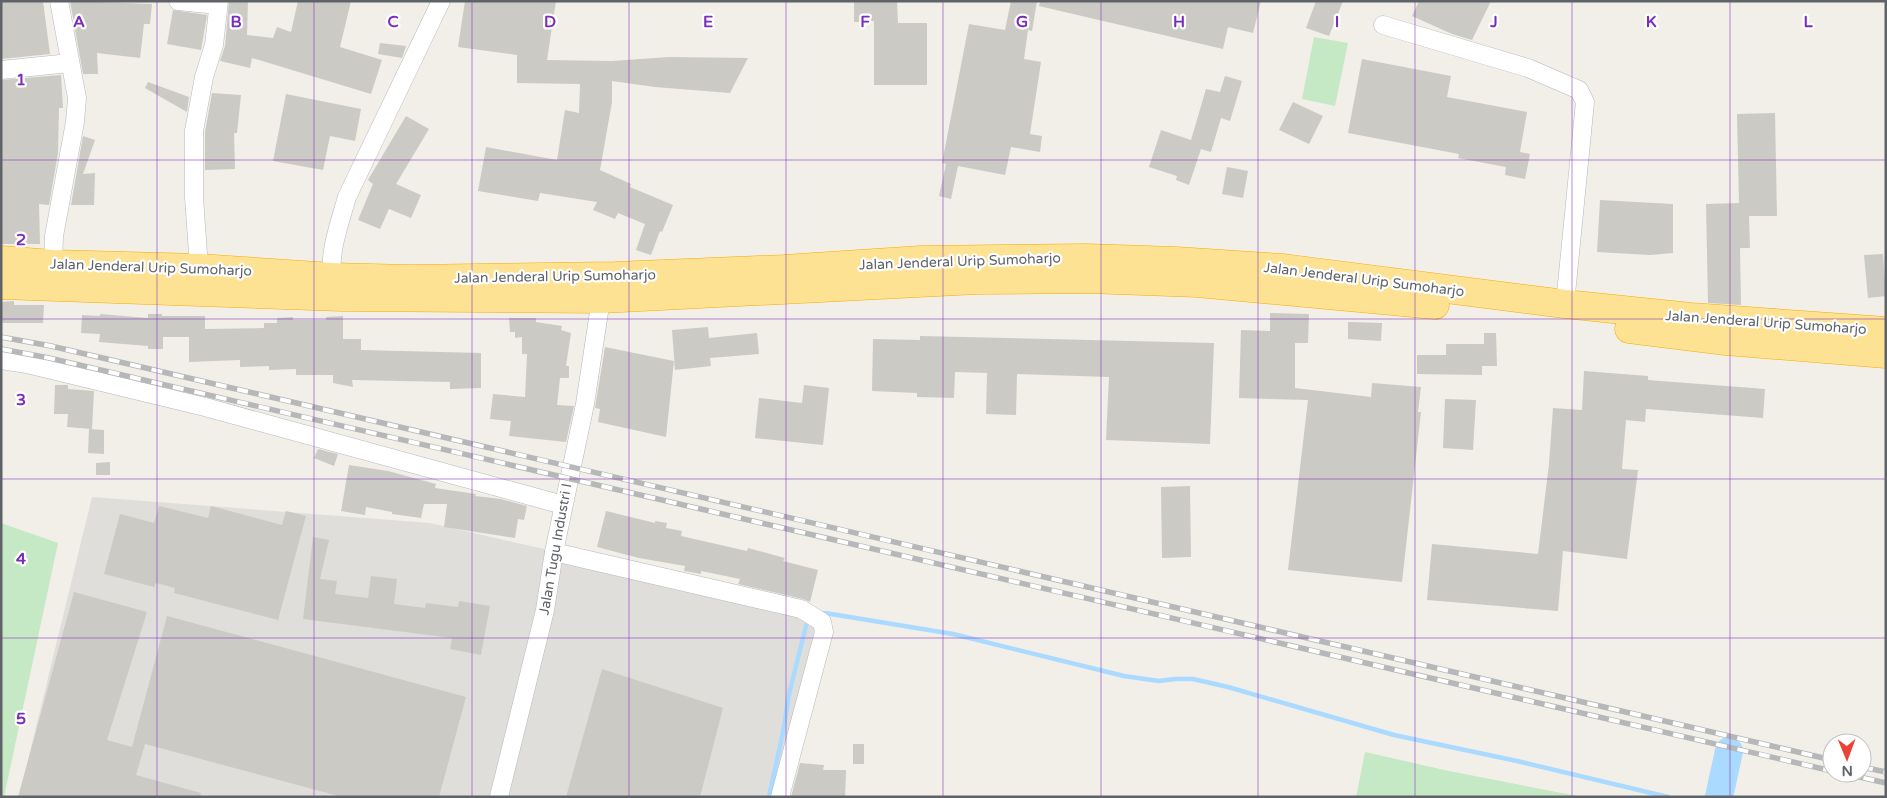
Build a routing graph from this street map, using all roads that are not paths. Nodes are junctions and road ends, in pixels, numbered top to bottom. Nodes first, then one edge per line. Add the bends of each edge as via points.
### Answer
1 (59, 1) edge
2 (178, 1) edge
3 (441, 1) edge
4 (219, 3) edge
5 (1384, 26) dead end
6 (70, 63) junction
7 (1, 70) edge
8 (1, 260) edge
9 (53, 264) junction
10 (199, 268) junction
11 (332, 277) junction
12 (1, 284) edge
13 (601, 299) junction
14 (1565, 304) junction
15 (1886, 331) edge
16 (1886, 354) edge
17 (1, 360) edge
18 (563, 506) junction
19 (554, 552) junction
20 (499, 797) edge
21 (780, 797) edge

1 - 6 street
2 - 4 street
3 - 11 street via 347,197 338,228
4 - 10 street via 214,45 194,131
5 - 14 street via 1528,68 1579,90 1585,102
6 - 7 street
6 - 9 street via 77,98 75,122 54,236
8 - 9 highway, Jalan Jenderal Urip Sumoharjo
9 - 10 highway, Jalan Jenderal Urip Sumoharjo
10 - 11 highway, Jalan Jenderal Urip Sumoharjo
11 - 14 highway, Jalan Jenderal Urip Sumoharjo via 615,276 921,260 1086,258 1282,268
12 - 13 highway, Jalan Jenderal Urip Sumoharjo via 342,297
13 - 16 highway, Jalan Jenderal Urip Sumoharjo via 977,280 1180,282 1441,306 1726,341
13 - 18 street, Jalan Tugu Industri I via 585,404
14 - 15 highway, Jalan Jenderal Urip Sumoharjo
17 - 18 street via 205,407
18 - 19 street, Jalan Tugu Industri I
19 - 20 street, Jalan Tugu Industri I via 546,610
19 - 21 street via 792,606 815,617 824,632

